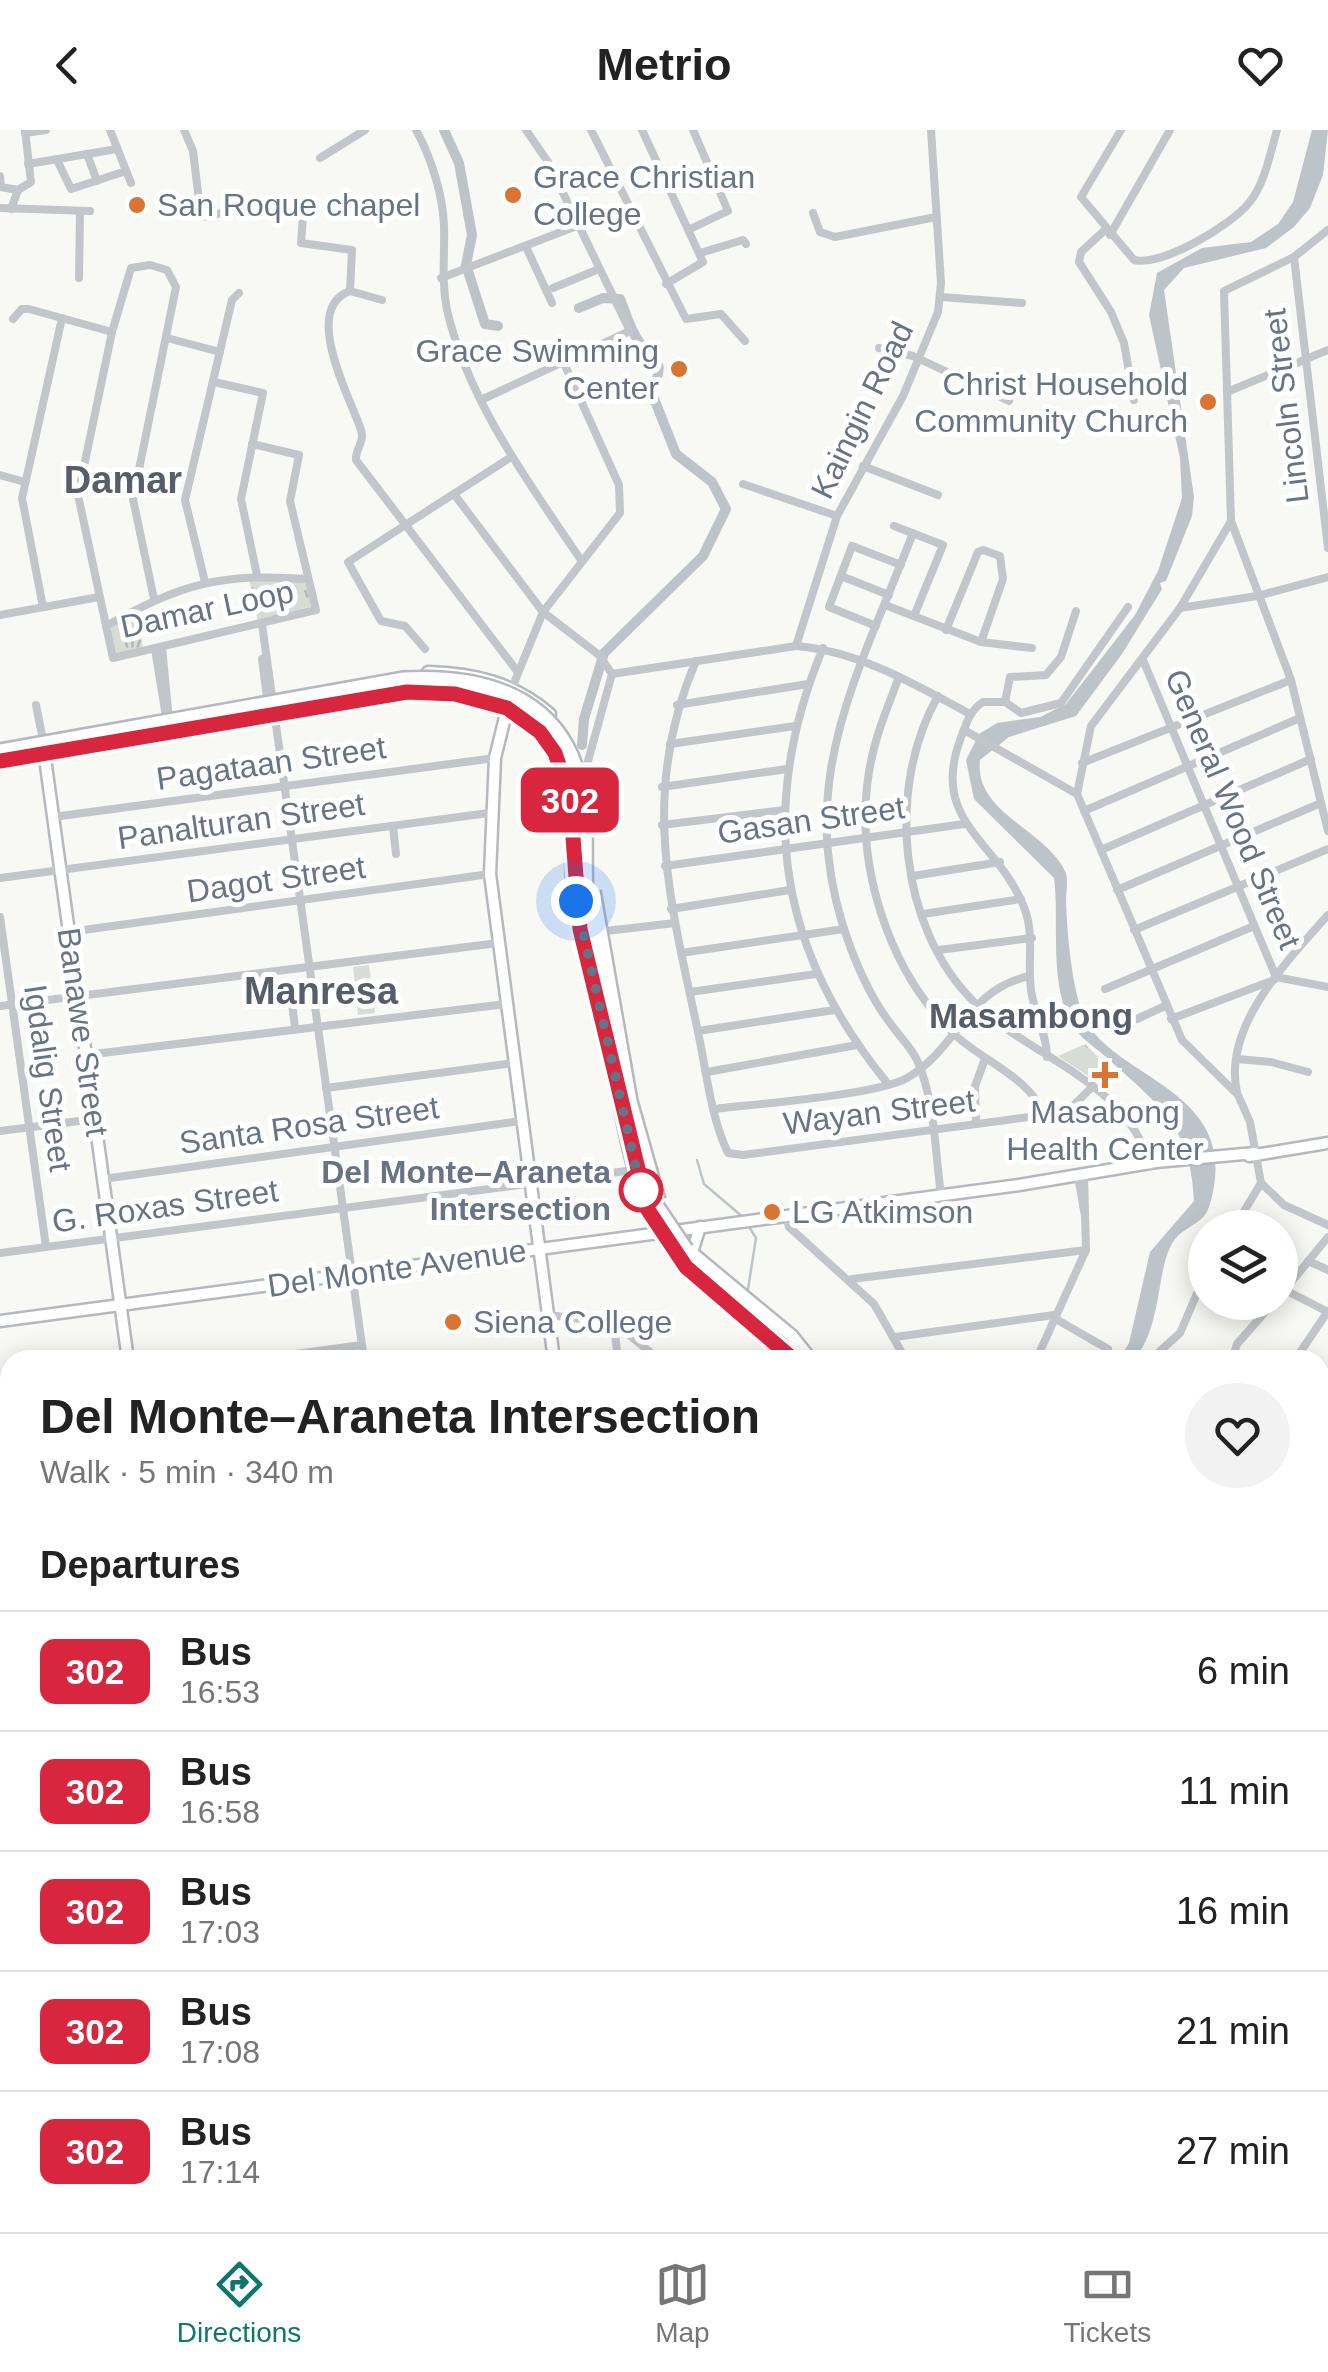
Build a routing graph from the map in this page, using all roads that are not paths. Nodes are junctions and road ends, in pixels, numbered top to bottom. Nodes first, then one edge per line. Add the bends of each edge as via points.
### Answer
1 (46, 130) edge
2 (110, 130) edge
3 (184, 130) edge
4 (365, 130) edge
5 (416, 130) edge
6 (526, 130) edge
7 (591, 130) edge
8 (642, 130) edge
9 (694, 130) edge
10 (932, 130) edge
11 (1121, 130) edge
12 (1170, 130) edge
13 (1277, 130) edge
14 (25, 132) edge
15 (353, 133) edge
16 (116, 149) junction
17 (87, 154) junction
18 (320, 158) dead end
19 (57, 160) junction
20 (28, 164) junction
21 (126, 171) junction
22 (0, 176) edge
23 (97, 181) junction
24 (131, 183) dead end
25 (18, 190) junction
26 (630, 206) junction
27 (0, 208) edge
28 (12, 209) junction
29 (813, 213) dead end
30 (936, 217) junction
31 (580, 228) junction
32 (690, 229) junction
33 (1328, 230) edge
34 (1108, 232) junction
35 (746, 244) dead end
36 (527, 249) junction
37 (700, 253) junction
38 (1294, 257) junction
39 (599, 268) junction
40 (79, 278) dead end
41 (441, 278) junction
42 (666, 284) junction
43 (553, 288) dead end
44 (350, 292) junction
45 (239, 293) dead end
46 (941, 297) junction
47 (382, 300) dead end
48 (552, 303) dead end
49 (1022, 303) dead end
50 (62, 318) junction
51 (13, 319) dead end
52 (112, 332) junction
53 (167, 338) junction
54 (746, 342) dead end
55 (879, 348) dead end
56 (1328, 350) edge
57 (220, 352) junction
58 (919, 358) junction
59 (1307, 360) junction
60 (562, 361) junction
61 (214, 382) junction
62 (1227, 392) junction
63 (483, 400) junction
64 (1134, 400) dead end
65 (1009, 401) dead end
66 (252, 444) junction
67 (511, 457) junction
68 (863, 466) junction
69 (0, 475) edge
70 (25, 482) junction
71 (742, 484) dead end
72 (454, 494) junction
73 (938, 495) dead end
74 (837, 516) junction
75 (1231, 521) junction
76 (404, 526) junction
77 (894, 526) dead end
78 (913, 533) junction
79 (1328, 548) edge
80 (581, 560) junction
81 (901, 565) junction
82 (257, 576) junction
83 (841, 576) junction
84 (1328, 577) edge
85 (308, 579) junction
86 (206, 582) junction
87 (1257, 596) junction
88 (99, 597) junction
89 (154, 600) junction
90 (887, 600) junction
91 (44, 607) junction
92 (1128, 607) dead end
93 (1180, 608) junction
94 (1076, 610) dead end
95 (543, 612) junction
96 (0, 614) edge
97 (914, 616) junction
98 (260, 625) junction
99 (106, 626) junction
100 (876, 626) junction
101 (946, 630) junction
102 (981, 642) junction
103 (796, 646) junction
104 (159, 648) junction
105 (823, 648) junction
106 (1032, 648) dead end
107 (425, 649) dead end
108 (862, 660) junction
109 (1143, 660) junction
110 (696, 661) junction
111 (517, 671) junction
112 (612, 674) junction
113 (900, 677) junction
114 (1291, 680) junction
115 (808, 684) junction
116 (512, 688) junction
117 (938, 696) junction
118 (270, 698) junction
119 (1005, 702) junction
120 (36, 705) dead end
121 (677, 705) junction
122 (507, 708) junction
123 (970, 714) junction
124 (274, 717) junction
125 (168, 718) junction
126 (1300, 718) junction
127 (795, 726) junction
128 (1171, 726) junction
129 (964, 730) junction
130 (170, 731) junction
131 (670, 744) junction
132 (44, 747) junction
133 (0, 749) edge
134 (495, 758) junction
135 (1311, 760) junction
136 (0, 762) edge
137 (1082, 762) junction
138 (1187, 767) junction
139 (787, 769) junction
140 (582, 782) junction
141 (284, 786) junction
142 (662, 787) junction
143 (1077, 794) junction
144 (1321, 803) junction
145 (1204, 806) junction
146 (784, 810) junction
147 (1084, 812) junction
148 (489, 813) junction
149 (53, 817) junction
150 (662, 824) junction
151 (964, 824) junction
152 (392, 826) junction
153 (1328, 831) edge
154 (906, 832) junction
155 (867, 836) junction
156 (292, 840) junction
157 (827, 842) junction
158 (1220, 846) junction
159 (585, 848) junction
160 (785, 848) junction
161 (1328, 849) edge
162 (1101, 850) junction
163 (396, 854) dead end
164 (1000, 862) junction
165 (664, 866) junction
166 (61, 871) junction
167 (490, 874) junction
168 (913, 876) junction
169 (0, 878) edge
170 (1236, 888) junction
171 (790, 890) junction
172 (1118, 890) junction
173 (1021, 899) junction
174 (300, 900) junction
175 (671, 909) junction
176 (923, 914) junction
177 (1328, 915) edge
178 (0, 917) edge
179 (674, 923) junction
180 (1254, 926) junction
181 (844, 929) junction
182 (1134, 930) junction
183 (69, 932) junction
184 (589, 934) junction
185 (802, 935) junction
186 (1032, 938) junction
187 (498, 943) junction
188 (939, 950) junction
189 (681, 952) junction
190 (309, 968) junction
191 (1150, 970) junction
192 (816, 974) junction
193 (1030, 976) junction
194 (1275, 978) junction
195 (1328, 987) edge
196 (1105, 988) dead end
197 (690, 992) junction
198 (78, 994) junction
199 (292, 1003) dead end
200 (13, 1004) junction
201 (506, 1004) junction
202 (976, 1004) junction
203 (0, 1006) edge
204 (1165, 1006) junction
205 (834, 1010) junction
206 (1137, 1019) dead end
207 (1170, 1019) junction
208 (317, 1025) junction
209 (295, 1028) junction
210 (698, 1031) junction
211 (954, 1034) junction
212 (857, 1046) junction
213 (86, 1055) junction
214 (1048, 1057) junction
215 (985, 1059) junction
216 (1237, 1059) junction
217 (514, 1063) junction
218 (920, 1068) junction
219 (707, 1072) junction
220 (1308, 1072) dead end
221 (888, 1084) junction
222 (1093, 1086) junction
223 (326, 1088) junction
224 (1238, 1095) junction
225 (715, 1109) junction
226 (1044, 1115) junction
227 (95, 1119) junction
228 (521, 1121) junction
229 (976, 1124) junction
230 (30, 1127) junction
231 (932, 1130) junction
232 (0, 1131) edge
233 (1328, 1143) edge
234 (334, 1148) junction
235 (1255, 1154) junction
236 (1150, 1166) junction
237 (634, 1170) junction
238 (1081, 1176) junction
239 (104, 1179) junction
240 (530, 1183) junction
241 (1261, 1183) junction
242 (941, 1195) junction
243 (342, 1207) junction
244 (1245, 1210) edge
245 (786, 1216) junction
246 (1328, 1225) edge
247 (700, 1227) junction
248 (670, 1230) junction
249 (1328, 1237) edge
250 (112, 1238) junction
251 (46, 1247) junction
252 (539, 1249) junction
253 (1086, 1250) junction
254 (0, 1253) edge
255 (688, 1254) junction
256 (1308, 1262) junction
257 (1328, 1270) edge
258 (1298, 1273) edge
259 (352, 1274) junction
260 (852, 1280) junction
261 (1298, 1300) edge
262 (121, 1304) junction
263 (1328, 1312) edge
264 (1188, 1314) edge
265 (548, 1315) junction
266 (1054, 1317) junction
267 (1259, 1320) edge
268 (0, 1321) edge
269 (614, 1323) junction
270 (895, 1337) junction
271 (362, 1345) junction
272 (1108, 1349) dead end
273 (127, 1350) edge
274 (325, 1350) edge
275 (363, 1350) edge
276 (553, 1350) edge
277 (617, 1350) edge
278 (648, 1350) edge
279 (782, 1350) edge
280 (784, 1350) edge
281 (804, 1350) edge
282 (901, 1350) edge
283 (1040, 1350) edge
284 (1161, 1350) edge
285 (1236, 1350) edge
286 (1302, 1350) edge

1 - 14 street
2 - 16 street
3 - 44 street via 201,216 256,207 303,216 301,243 352,250
4 - 15 street
5 - 41 street via 444,220
6 - 31 street
7 - 26 street
8 - 32 street
9 - 32 street via 728,211
10 - 30 street, Kaingin Road
11 - 34 street via 1083,192
12 - 34 street
13 - 34 street via 1248,204 1206,235 1146,263 1134,260
14 - 20 street
15 - 18 street
16 - 17 street
16 - 21 street
17 - 19 street
17 - 23 street
19 - 20 street
19 - 23 street via 69,188
20 - 25 street via 31,182
21 - 23 street
21 - 24 street
22 - 25 street via 2,186
25 - 28 street
26 - 31 street
26 - 42 street
27 - 28 street
28 - 40 street via 85,211
29 - 30 street via 820,232 835,237
30 - 46 street, Kaingin Road
31 - 36 street
31 - 39 street
32 - 37 street
33 - 38 street
34 - 64 street via 1081,252 1079,262 1124,342
35 - 37 street
36 - 41 street
36 - 48 street
37 - 42 street via 701,266
38 - 59 street, Lincoln Street
38 - 62 street via 1224,291
39 - 43 street
39 - 60 street via 630,331
41 - 63 street via 448,315
42 - 54 street via 686,319 721,314
44 - 47 street
44 - 76 street via 338,301 329,326 362,432 356,460
45 - 57 street
46 - 49 street
46 - 58 street, Kaingin Road
50 - 51 street via 29,309
50 - 52 street
50 - 70 street
52 - 53 street via 127,272 150,265 167,270 176,286
52 - 88 street via 78,494
53 - 57 street
53 - 89 street via 134,499
55 - 58 street
56 - 59 street
57 - 61 street
58 - 65 street
58 - 68 street, Kaingin Road
59 - 62 street
59 - 79 street, Lincoln Street
60 - 63 street
60 - 80 street via 621,494 616,522
61 - 66 street via 262,393
61 - 86 street via 185,500
62 - 75 street
63 - 67 street
66 - 82 street via 241,499
66 - 85 street via 299,455 290,501
67 - 72 street
67 - 80 street
68 - 73 street
68 - 74 street, Kaingin Road
69 - 70 street
70 - 91 street via 24,522
71 - 74 street
72 - 76 street
72 - 95 street
74 - 103 street, Kaingin Road
75 - 87 street
75 - 93 street
76 - 107 street via 348,562 381,622 405,626
76 - 111 street
77 - 78 street
78 - 81 street
78 - 97 street via 943,544
80 - 95 street
81 - 83 street via 852,546
81 - 90 street
82 - 85 street, Damar Loop
82 - 86 street, Damar Loop
83 - 90 street
83 - 100 street via 829,607
84 - 87 street
85 - 98 street, Damar Loop via 316,610
86 - 89 street, Damar Loop
87 - 93 street
87 - 114 street
88 - 91 street
88 - 99 street
89 - 99 street, Damar Loop
90 - 97 street
90 - 100 street
91 - 96 street
92 - 119 street via 1060,703 1021,712
93 - 109 street
94 - 119 street via 1054,667 1046,675 1010,676
95 - 111 street
95 - 112 street via 600,654
97 - 101 street
98 - 104 street, Damar Loop
98 - 118 street
99 - 104 street, Damar Loop via 113,658
100 - 108 street
101 - 102 street
101 - 102 street via 978,552 1000,556 1004,579
102 - 106 street
103 - 105 street
103 - 110 street
104 - 125 street
105 - 108 street
105 - 115 street
108 - 113 street
108 - 157 street via 832,750
109 - 128 street, General Wood Street
109 - 137 street via 1091,726
110 - 112 street
110 - 121 street
111 - 116 street
112 - 140 street
113 - 117 street
113 - 155 street via 872,752
114 - 126 street
114 - 128 street
115 - 121 street
115 - 127 street
116 - 118 main road via 482,676 424,672
116 - 122 main road
116 - 140 main road via 552,716 574,748
117 - 123 street
117 - 154 street via 910,768
118 - 124 street
118 - 125 main road
119 - 123 street via 983,702
120 - 132 street, Banawe Street
121 - 131 street
122 - 124 main road via 428,691
122 - 134 main road
122 - 184 main road via 540,732 560,763
123 - 129 street
124 - 130 main road
124 - 141 street
125 - 130 street
125 - 132 main road
126 - 135 street
126 - 138 street
127 - 131 street
127 - 139 street
128 - 137 street
128 - 138 street, General Wood Street
129 - 143 street
129 - 151 street via 951,778
130 - 132 main road
131 - 142 street
132 - 133 main road
132 - 136 main road
132 - 149 main road, Banawe Street
133 - 159 highway, bridge via 404,678 462,678 522,698 561,734 581,784
134 - 141 street, Pagataan Street
134 - 148 main road
135 - 144 street
135 - 145 street
136 - 255 highway, bridge via 385,691 442,687 524,714 558,754 569,797 572,873 634,1166 652,1216
137 - 143 street
138 - 145 street, General Wood Street
138 - 147 street
139 - 142 street
139 - 146 street
140 - 184 main road
141 - 149 street, Pagataan Street
141 - 156 street
142 - 150 street
143 - 147 street
144 - 153 street
144 - 158 street
145 - 158 street, General Wood Street
145 - 162 street
146 - 150 street
146 - 160 street
147 - 162 street
148 - 152 street, Panalturan Street
148 - 167 main road
149 - 166 main road, Banawe Street
150 - 165 street
151 - 154 street, Gasan Street
151 - 164 street
152 - 156 street, Panalturan Street
152 - 163 street
154 - 155 street, Gasan Street
154 - 168 street
155 - 157 street, Gasan Street
155 - 211 street via 892,944 914,985
156 - 166 street, Panalturan Street
156 - 174 street
157 - 160 street, Gasan Street
157 - 181 street
158 - 170 street, General Wood Street
158 - 172 street
159 - 248 highway, bridge via 646,1163
159 - 255 highway, bridge via 591,932 649,1194
160 - 165 street, Gasan Street
160 - 171 street
161 - 170 street
162 - 172 street
164 - 168 street
164 - 173 street
165 - 175 street
166 - 169 street, Panalturan Street
166 - 183 main road, Banawe Street
167 - 174 street, Dagot Street
167 - 187 main road
168 - 176 street
170 - 180 street, General Wood Street
170 - 182 street
171 - 175 street
171 - 185 street
172 - 182 street
173 - 176 street
173 - 186 street
174 - 183 street, Dagot Street
174 - 190 street
175 - 179 street
176 - 188 street
177 - 194 street
178 - 200 street, Igdalig Street
179 - 184 street
179 - 189 street
180 - 191 street
180 - 194 street, General Wood Street
181 - 185 street
181 - 218 street via 878,1006
182 - 191 street
183 - 198 main road, Banawe Street
184 - 237 main road
184 - 248 main road
185 - 189 street
185 - 192 street
186 - 188 street
186 - 193 street
187 - 190 street
187 - 201 main road
188 - 202 street
189 - 197 street
190 - 198 street
190 - 208 street
191 - 196 street
191 - 204 street
192 - 197 street
192 - 205 street
193 - 202 street via 1002,982
193 - 214 street
194 - 195 street
194 - 207 street
194 - 216 street via 1243,1034
197 - 210 street
198 - 200 street
198 - 213 main road, Banawe Street
199 - 209 street
200 - 203 street
200 - 230 street, Igdalig Street
201 - 208 street
201 - 217 main road
202 - 211 street
202 - 214 street
204 - 206 street
204 - 207 street
205 - 210 street
205 - 212 street
207 - 224 street via 1182,1040
208 - 209 street
208 - 223 street
209 - 213 street
210 - 219 street
211 - 215 street
211 - 218 street
212 - 219 street
212 - 221 street
213 - 227 main road, Banawe Street
214 - 222 street
215 - 226 street via 1033,1094
215 - 229 street via 975,1086
216 - 220 street
216 - 224 street
217 - 223 street
217 - 228 main road
218 - 221 street
218 - 231 street
219 - 225 street
221 - 225 street
222 - 226 street, Wayan Street via 1070,1108
222 - 236 street via 1127,1117
223 - 234 street
224 - 235 street
225 - 231 street, Wayan Street via 725,1148 738,1156
226 - 229 street, Wayan Street
227 - 230 street
227 - 239 main road, Banawe Street
228 - 234 street, Santa Rosa Street
228 - 240 main road
229 - 231 street, Wayan Street
230 - 232 street
230 - 251 street, Igdalig Street
231 - 242 street
233 - 235 main road, Del Monte Avenue
234 - 239 street, Santa Rosa Street
234 - 243 street
235 - 236 main road, Del Monte Avenue
235 - 241 street
236 - 238 main road, Del Monte Avenue
237 - 240 street, G. Roxas Street
237 - 248 main road via 648,1210
238 - 242 main road, Del Monte Avenue
238 - 253 street
239 - 250 main road, Banawe Street
240 - 243 street, G. Roxas Street
240 - 252 main road
241 - 244 street
241 - 246 street via 1284,1205
242 - 245 main road, Del Monte Avenue
243 - 250 street, G. Roxas Street
243 - 259 street
245 - 247 main road, Del Monte Avenue
245 - 260 street via 789,1227
247 - 248 main road, Del Monte Avenue
247 - 255 main road
248 - 252 main road, Del Monte Avenue
248 - 255 highway, bridge
248 - 279 main road via 699,1281
249 - 256 street
250 - 251 street, G. Roxas Street
250 - 262 main road, Banawe Street
251 - 254 street, G. Roxas Street
252 - 259 main road, Del Monte Avenue
252 - 265 main road
253 - 260 street
253 - 266 street
255 - 280 highway, bridge
255 - 281 highway
256 - 257 street
256 - 258 street
259 - 262 main road, Del Monte Avenue
259 - 271 street
260 - 270 street
261 - 263 street
262 - 268 main road, Del Monte Avenue
262 - 273 main road, Banawe Street
263 - 286 street
264 - 284 street
265 - 269 street
265 - 276 main road
266 - 270 street
266 - 272 street
266 - 283 street
267 - 285 street
269 - 277 street
269 - 278 street
270 - 282 street
271 - 274 street
271 - 275 street

